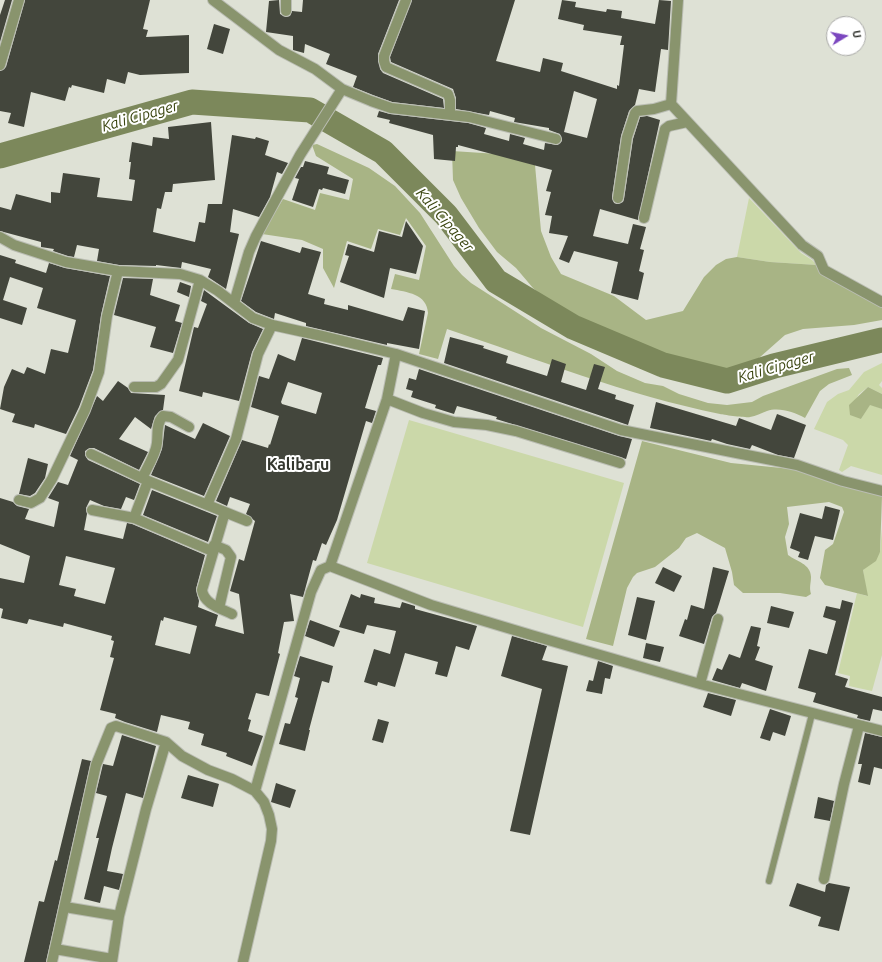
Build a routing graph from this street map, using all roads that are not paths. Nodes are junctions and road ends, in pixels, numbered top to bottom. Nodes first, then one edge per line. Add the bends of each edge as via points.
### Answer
1 (19, 0) edge
2 (213, 0) edge
3 (286, 0) edge
4 (406, 0) edge
5 (678, 0) edge
6 (227, 5) edge
7 (286, 11) dead end
8 (0, 65) edge
9 (342, 89) junction
10 (671, 104) junction
11 (450, 114) junction
12 (687, 122) junction
13 (556, 139) dead end
14 (618, 198) dead end
15 (644, 218) dead end
16 (0, 237) edge
17 (118, 271) junction
18 (200, 280) junction
19 (882, 302) edge
20 (234, 303) junction
21 (272, 325) junction
22 (396, 354) junction
23 (134, 387) dead end
24 (387, 399) junction
25 (189, 427) dead end
26 (90, 454) dead end
27 (620, 463) dead end
28 (145, 479) junction
29 (882, 491) edge
30 (18, 500) dead end
31 (207, 505) junction
32 (92, 510) dead end
33 (225, 512) junction
34 (134, 518) junction
35 (247, 521) dead end
36 (213, 548) junction
37 (330, 566) junction
38 (219, 608) junction
39 (232, 614) dead end
40 (718, 619) dead end
41 (700, 684) junction
42 (812, 714) junction
43 (859, 726) junction
44 (882, 731) edge
45 (166, 742) junction
46 (255, 791) junction
47 (824, 879) dead end
48 (769, 881) dead end
49 (65, 907) junction
50 (119, 916) junction
51 (55, 949) junction
52 (112, 960) edge
53 (52, 962) edge
54 (243, 962) edge

1 - 8 street
2 - 6 street
3 - 7 street
4 - 11 street via 384,56 384,65 448,94
5 - 10 street
6 - 9 street via 279,50 315,69
9 - 11 street via 391,108
9 - 20 street via 309,141 256,236
10 - 12 street
10 - 14 street via 636,111 627,136
11 - 13 street
12 - 15 street via 669,126 665,130
12 - 19 street via 820,261 824,270
16 - 17 street via 14,245 66,262
17 - 18 street via 180,274
17 - 30 street via 107,316 99,372 85,410 52,479 40,498 31,503
18 - 20 street
18 - 23 street via 178,360 156,388
20 - 21 street via 253,318
21 - 22 street
21 - 31 street via 256,361 236,439
22 - 24 street
22 - 29 street via 621,430 797,465
24 - 27 street via 454,422 516,431
24 - 37 street
25 - 28 street via 171,417 160,418 157,447
26 - 28 street
28 - 31 street
28 - 34 street
31 - 33 street
32 - 34 street
33 - 35 street
33 - 36 street
34 - 36 street
36 - 38 street via 203,594 208,602
36 - 38 street via 226,550 231,557
37 - 41 street via 431,605
37 - 46 street via 321,570 311,592
38 - 39 street
40 - 41 street
41 - 42 street
42 - 43 street
42 - 48 lane
43 - 44 street
43 - 47 street
45 - 46 street via 182,756
45 - 49 street via 123,727 111,728 96,765
45 - 50 street
46 - 54 street via 266,809 272,829
49 - 50 street
49 - 51 street
50 - 52 street
51 - 52 street
51 - 53 street

